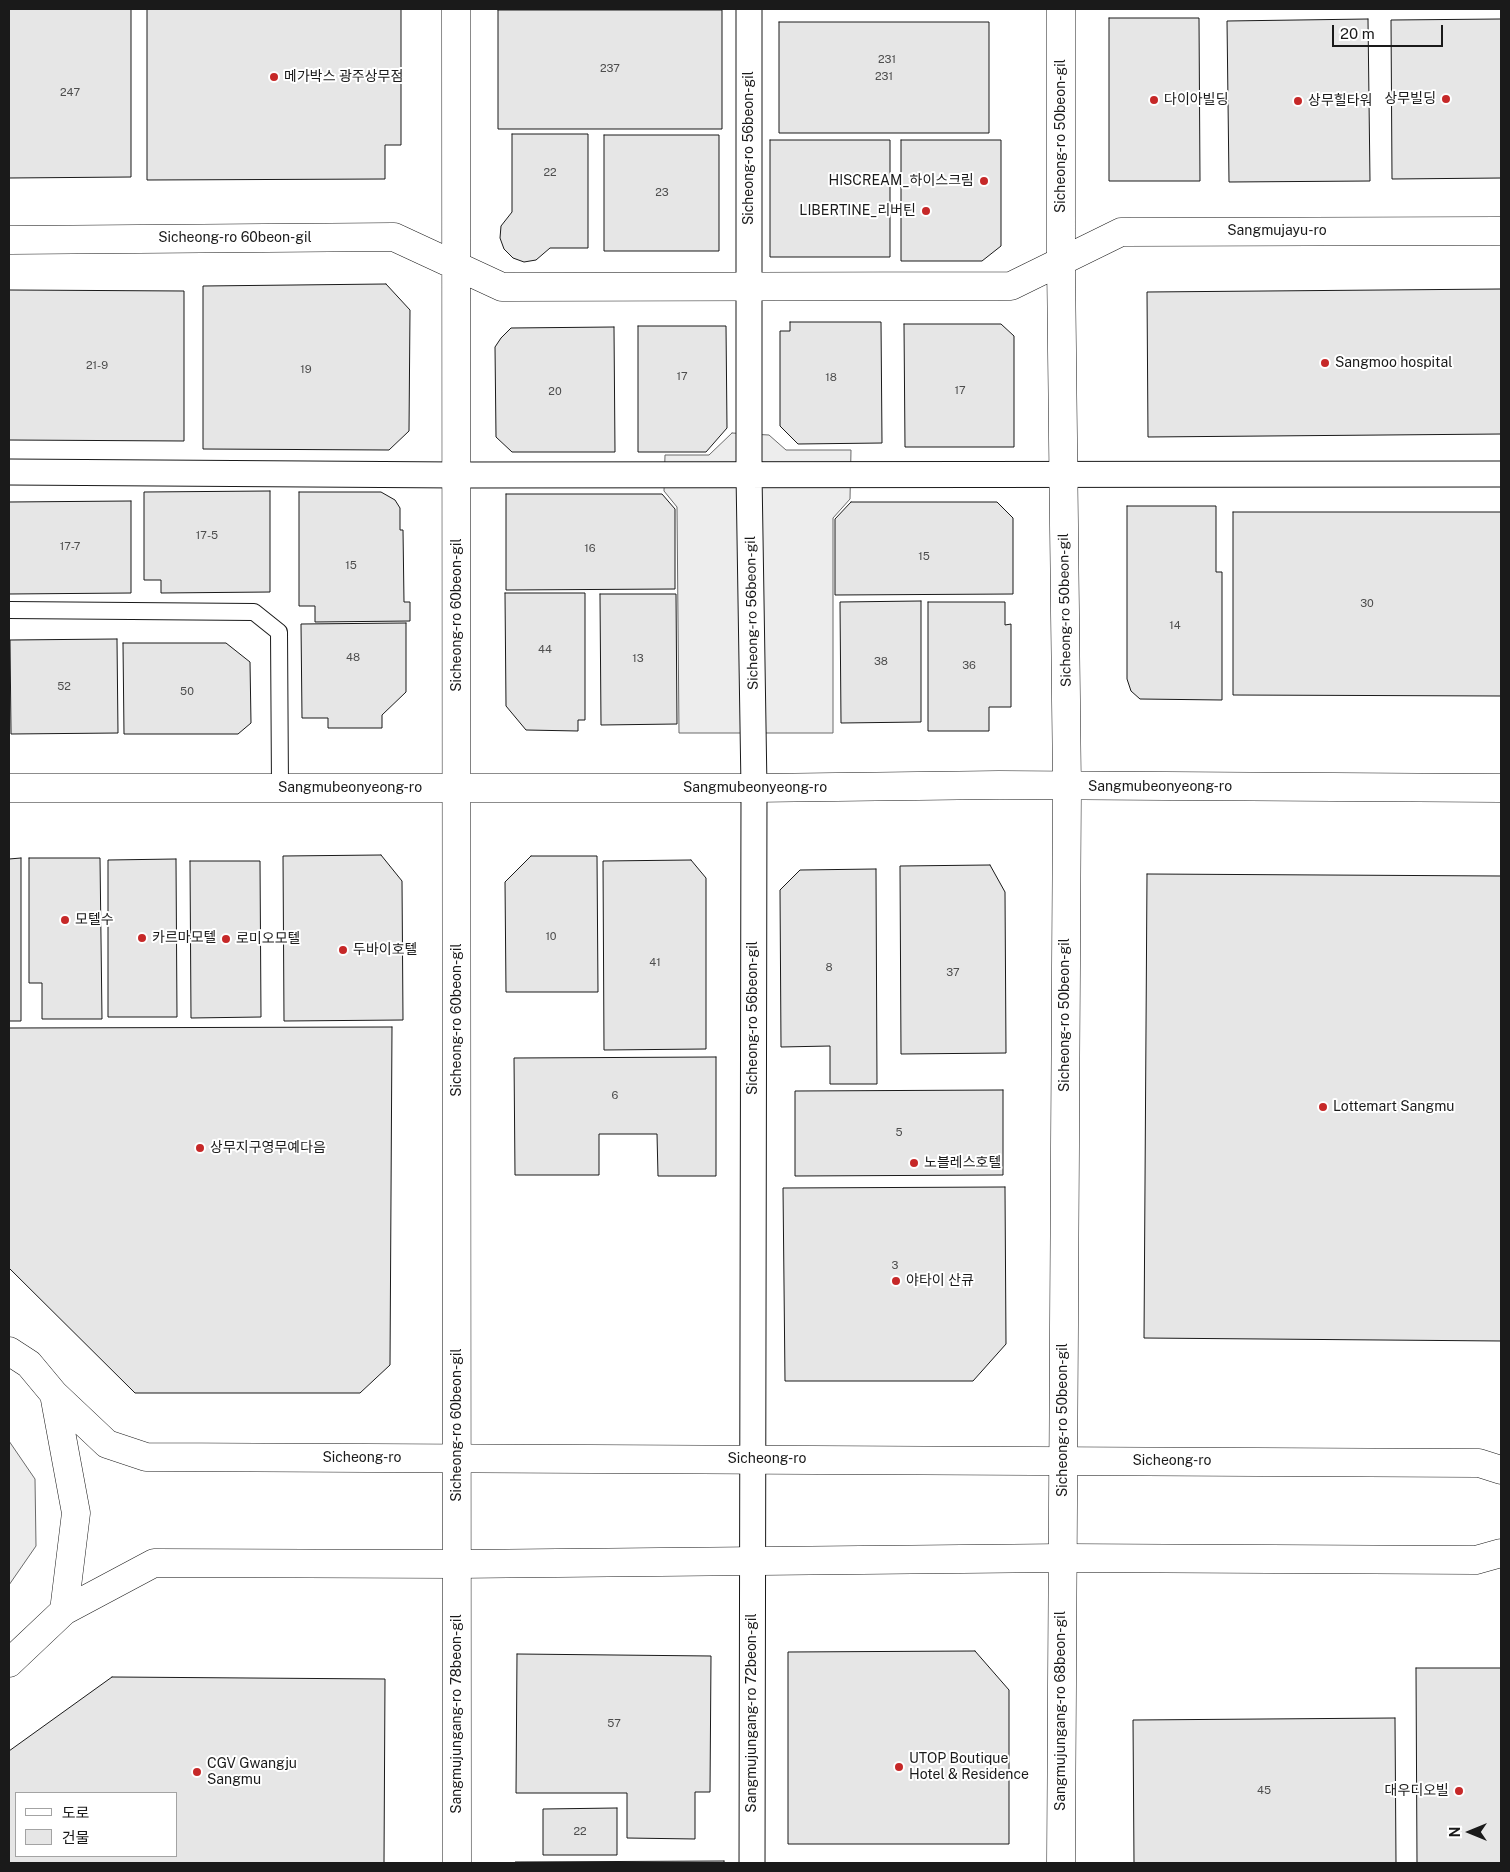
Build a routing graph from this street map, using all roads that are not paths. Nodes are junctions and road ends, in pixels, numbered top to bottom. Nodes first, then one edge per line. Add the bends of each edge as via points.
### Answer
1 (456, 9) edge
2 (749, 9) edge
3 (1061, 9) edge
4 (1501, 230) edge
5 (9, 240) edge
6 (1061, 263) junction
7 (456, 265) junction
8 (749, 286) junction
9 (9, 472) edge
10 (1064, 473) junction
11 (750, 474) junction
12 (1501, 474) edge
13 (457, 475) junction
14 (9, 610) edge
15 (1067, 787) junction
16 (9, 788) edge
17 (280, 788) junction
18 (457, 788) junction
19 (754, 788) junction
20 (1501, 788) edge
21 (9, 1351) edge
22 (54, 1394) junction
23 (457, 1458) junction
24 (751, 1459) junction
25 (1063, 1460) junction
26 (1501, 1470) edge
27 (1501, 1554) edge
28 (1062, 1558) junction
29 (752, 1562) junction
30 (457, 1564) junction
31 (64, 1611) junction
32 (9, 1663) edge
33 (457, 1863) edge
34 (752, 1863) edge
35 (1061, 1863) edge

1 - 7 street, Sicheong-ro 60beon-gil
2 - 8 street, Sicheong-ro 56beon-gil
3 - 6 street, Sicheong-ro 50beon-gil
4 - 6 street, Sangmujayu-ro via 1121,232
5 - 7 street, Sicheong-ro 60beon-gil via 394,237
6 - 8 street via 1011,286
6 - 10 street, Sicheong-ro 50beon-gil
7 - 8 street via 502,287
7 - 13 street, Sicheong-ro 60beon-gil
8 - 11 street, Sicheong-ro 56beon-gil
9 - 13 street
10 - 11 street
10 - 12 street
10 - 15 street, Sicheong-ro 50beon-gil
11 - 13 street
11 - 19 street, Sicheong-ro 56beon-gil
13 - 18 street, Sicheong-ro 60beon-gil
14 - 17 lane via 254,612 279,632
15 - 19 street, Sangmubeonyeong-ro
15 - 20 street, Sangmubeonyeong-ro
15 - 25 street, Sicheong-ro 50beon-gil
16 - 17 street, Sangmubeonyeong-ro
17 - 18 street, Sangmubeonyeong-ro
18 - 19 street, Sangmubeonyeong-ro
18 - 23 street, Sicheong-ro 60beon-gil
19 - 24 street, Sicheong-ro 56beon-gil
21 - 22 street, Sicheong-ro via 30,1364
22 - 23 street, Sicheong-ro via 107,1444 146,1457
22 - 31 street, Sicheong-ro via 76,1513
23 - 24 street, Sicheong-ro
23 - 30 street, Sicheong-ro 60beon-gil
24 - 25 street, Sicheong-ro
24 - 29 street, Sicheong-ro 56beon-gil
25 - 26 street, Sicheong-ro via 1479,1462
25 - 28 street, Sicheong-ro 50beon-gil
27 - 28 street via 1476,1560
28 - 29 street
28 - 35 street, Sangmujungang-ro 68beon-gil
29 - 30 street
29 - 34 street, Sangmujungang-ro 72beon-gil
30 - 31 street via 154,1564
30 - 33 street, Sangmujungang-ro 78beon-gil
31 - 32 street

